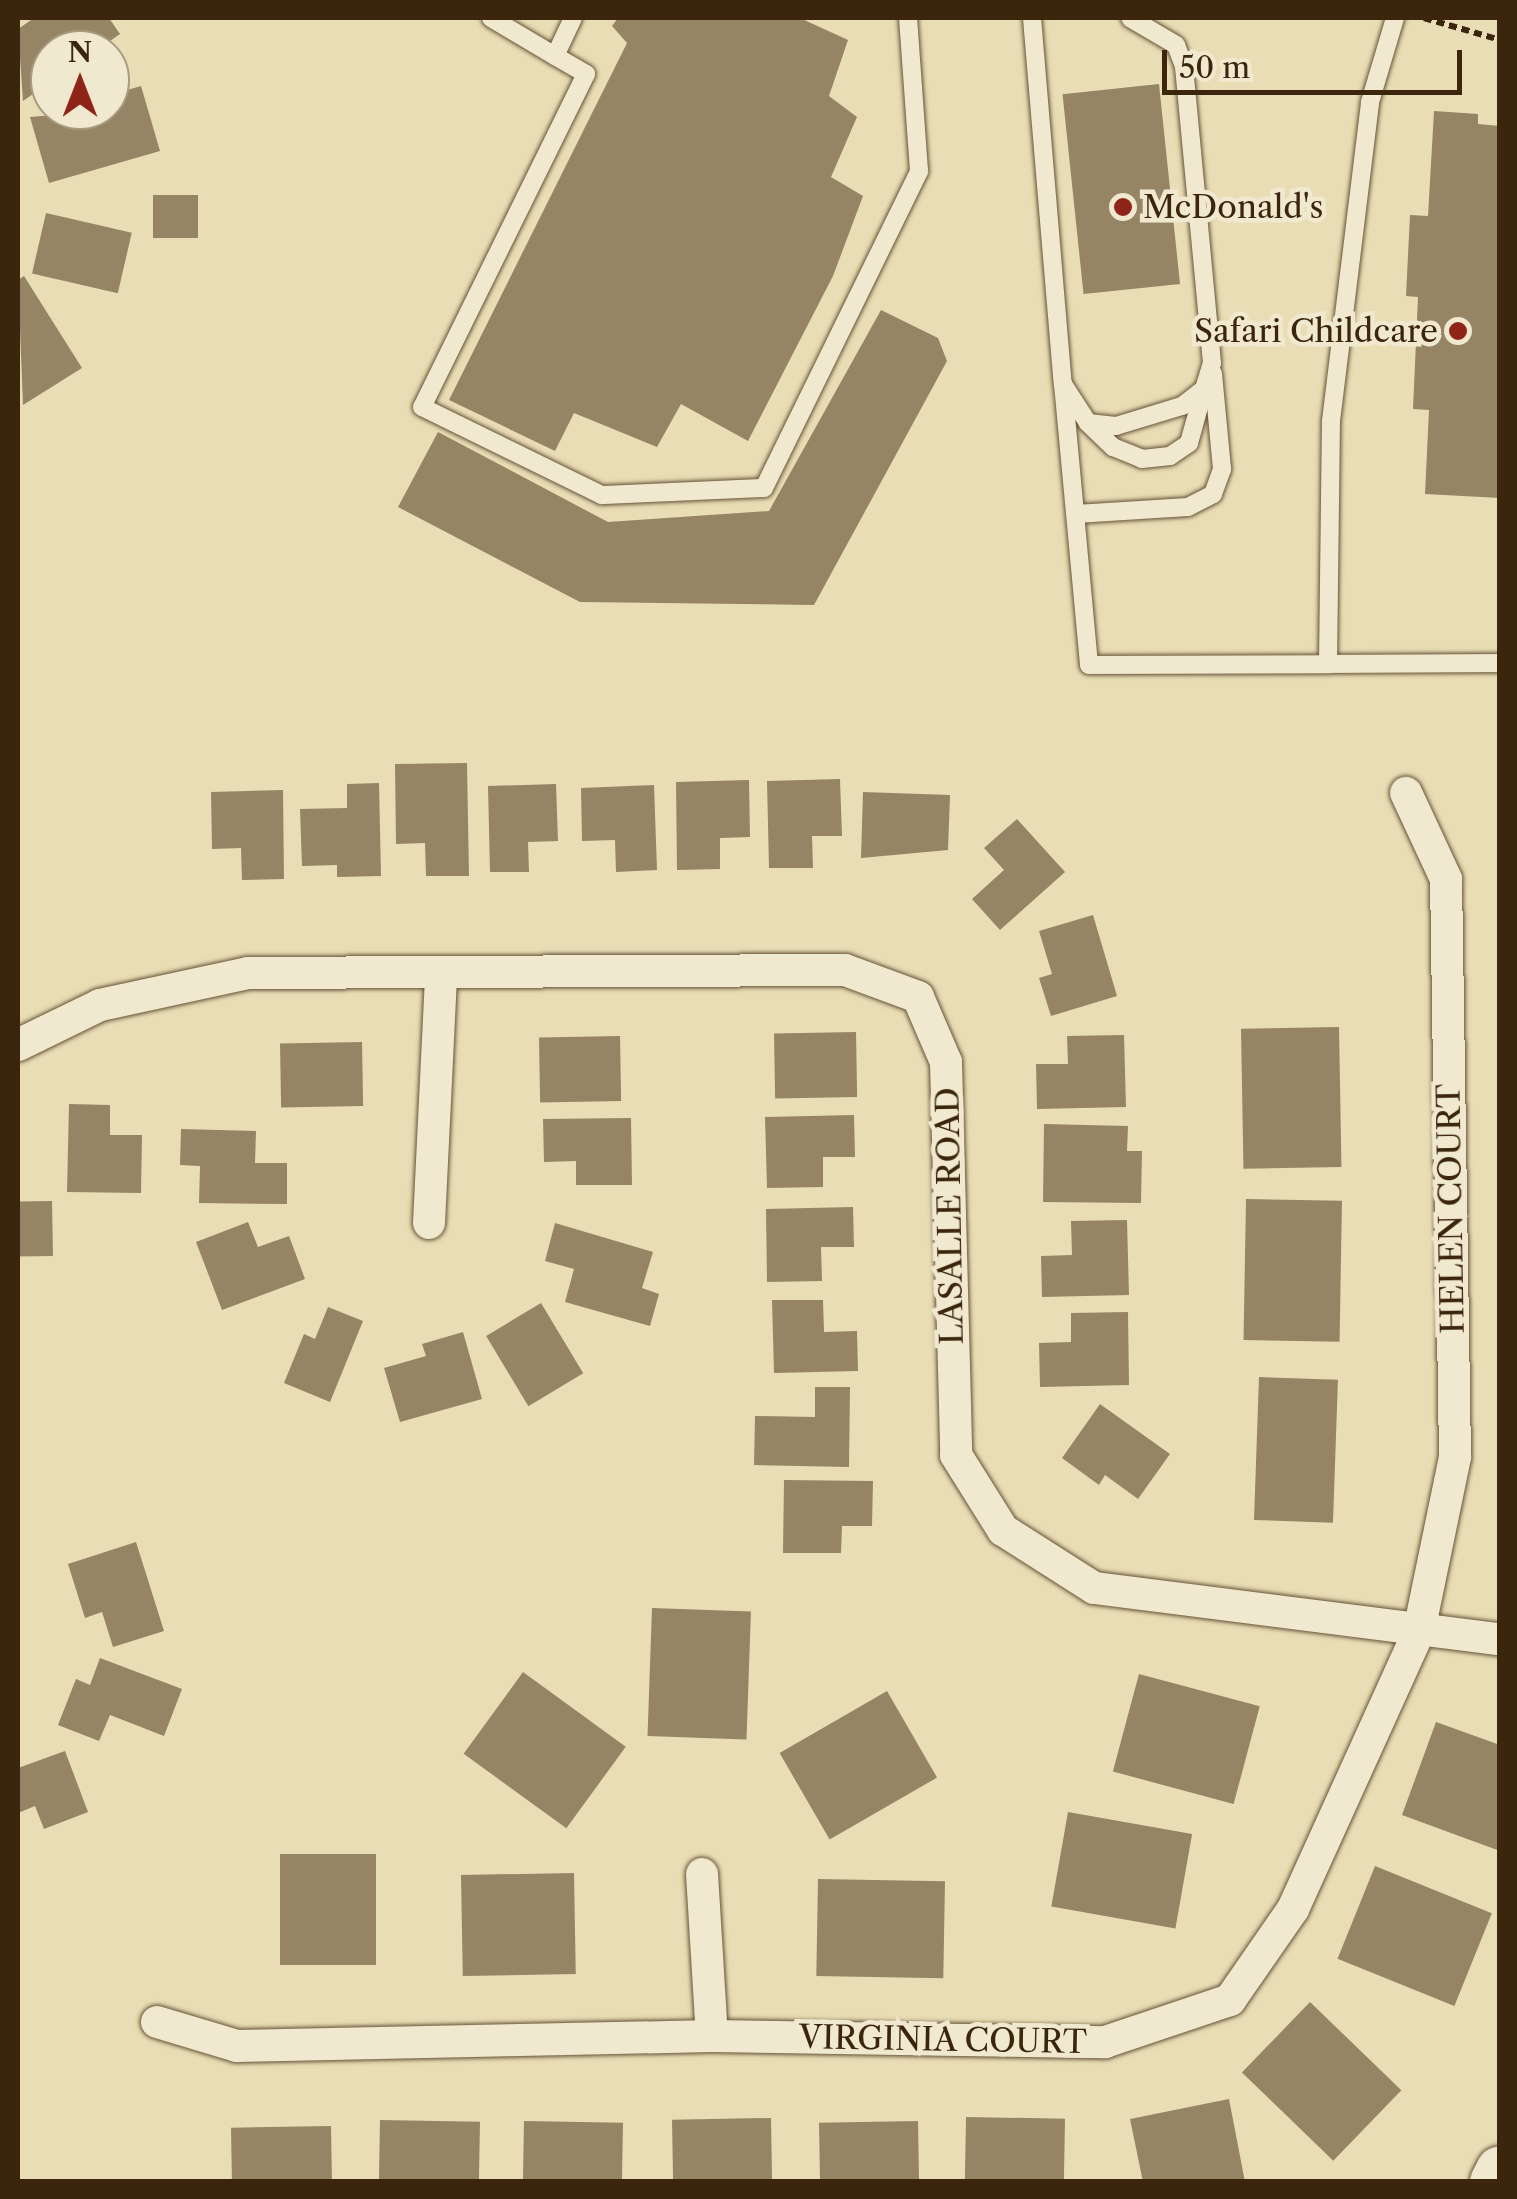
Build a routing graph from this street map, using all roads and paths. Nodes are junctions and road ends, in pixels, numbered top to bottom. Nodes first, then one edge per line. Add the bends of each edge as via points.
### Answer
1 (490, 18) edge
2 (573, 18) edge
3 (908, 18) edge
4 (1032, 18) edge
5 (1130, 18) edge
6 (1396, 18) edge
7 (1422, 18) edge
8 (1500, 40) edge
9 (554, 56) junction
10 (1212, 363) junction
11 (1062, 384) junction
12 (1204, 388) junction
13 (1088, 422) junction
14 (1076, 514) junction
15 (1500, 663) edge
16 (1328, 664) junction
17 (1406, 793) dead end
18 (442, 976) junction
19 (18, 1045) edge
20 (429, 1224) dead end
21 (1418, 1630) junction
22 (1500, 1639) edge
23 (702, 1874) dead end
24 (157, 2022) dead end
25 (712, 2036) junction
26 (1500, 2170) edge
27 (1494, 2182) edge

1 - 9 lane
2 - 9 lane
3 - 9 lane via 920,171 764,488 602,495 422,407 586,74
4 - 11 lane
5 - 10 lane via 1176,45 1184,66
6 - 16 lane via 1370,102 1331,421
7 - 8 path
10 - 12 lane
10 - 14 lane via 1222,470 1213,494 1188,507
11 - 13 lane
11 - 14 lane
12 - 13 lane via 1146,422
12 - 13 lane via 1189,443 1170,456 1142,459 1113,447
14 - 16 lane via 1090,665
15 - 16 lane
17 - 21 street, HELEN COURT via 1446,879 1455,1457
18 - 19 street, LASALLE ROAD via 248,973 100,1005
18 - 20 street
18 - 21 street, LASALLE ROAD via 845,970 918,997 946,1062 956,1455 1003,1530 1094,1588
21 - 22 street, LASALLE ROAD
21 - 25 street, VIRGINIA COURT via 1293,1909 1230,2000 1106,2042
23 - 25 street
24 - 25 street, VIRGINIA COURT via 237,2046
26 - 27 main road

